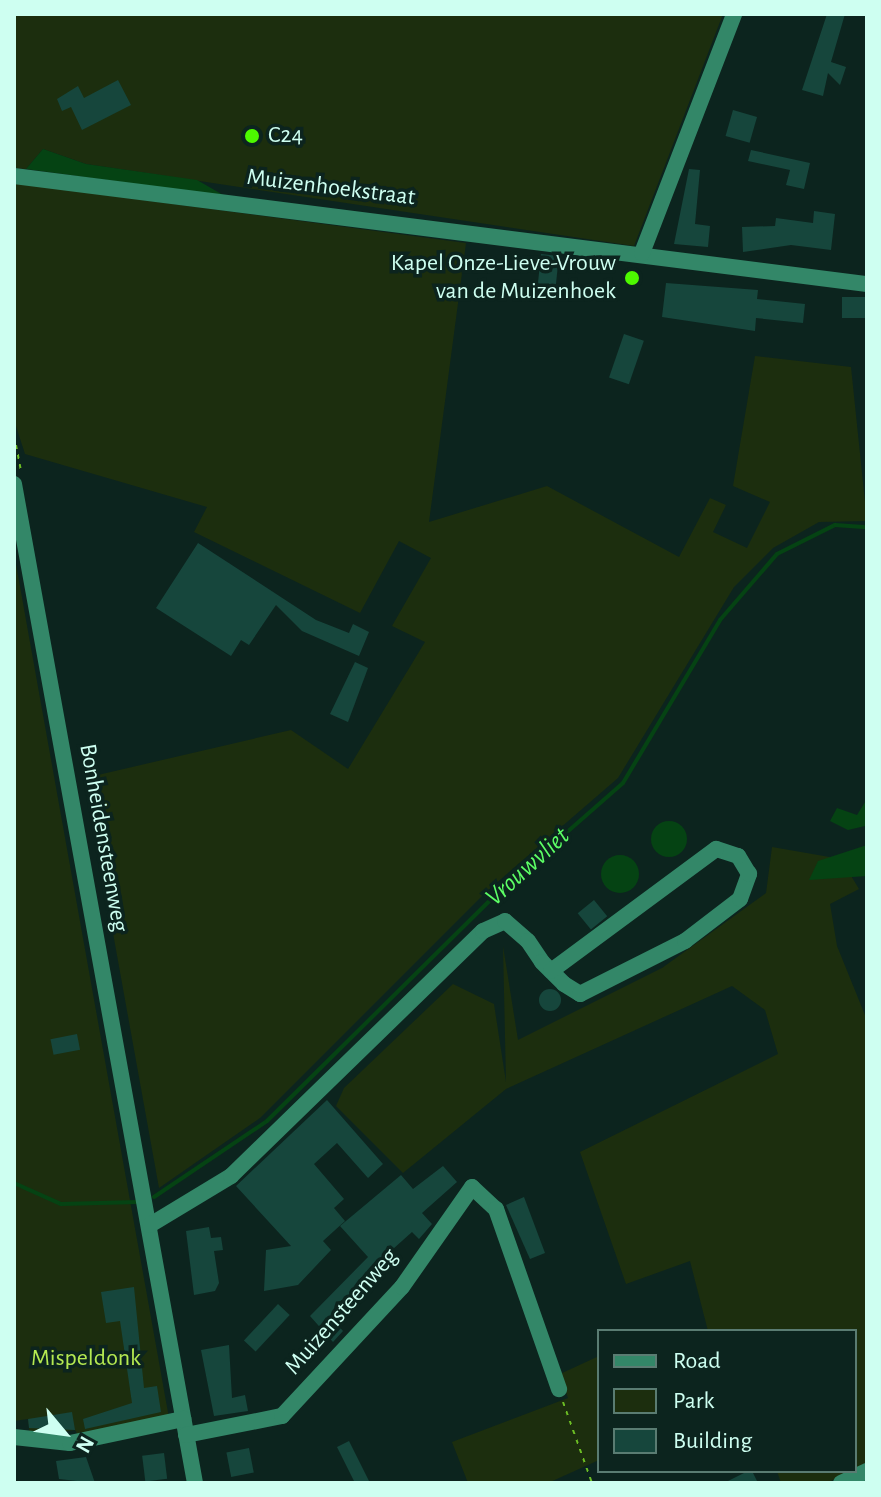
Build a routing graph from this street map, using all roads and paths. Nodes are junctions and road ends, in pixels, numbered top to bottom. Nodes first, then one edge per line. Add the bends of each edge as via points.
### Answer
1 (734, 14) edge
2 (14, 176) edge
3 (642, 253) junction
4 (867, 284) edge
5 (14, 484) edge
6 (551, 971) junction
7 (146, 1207) junction
8 (559, 1389) joint
9 (185, 1427) junction
10 (14, 1437) edge
11 (867, 1471) edge
12 (195, 1483) edge
13 (592, 1483) edge
14 (841, 1483) edge

1 - 3 street
2 - 3 street, Muizenhoekstraat
3 - 4 street, Muizenhoekstraat
5 - 7 street, Bonheidensteenweg
6 - 6 street via 580,994 636,968 740,899 749,874 738,856 716,849
6 - 7 street via 505,921 483,931 231,1176
7 - 9 street
8 - 9 street, Muizensteenweg via 496,1209 472,1187 402,1287 282,1416
8 - 13 path
9 - 10 street, Muizensteenweg via 70,1443
9 - 12 street
11 - 14 street

